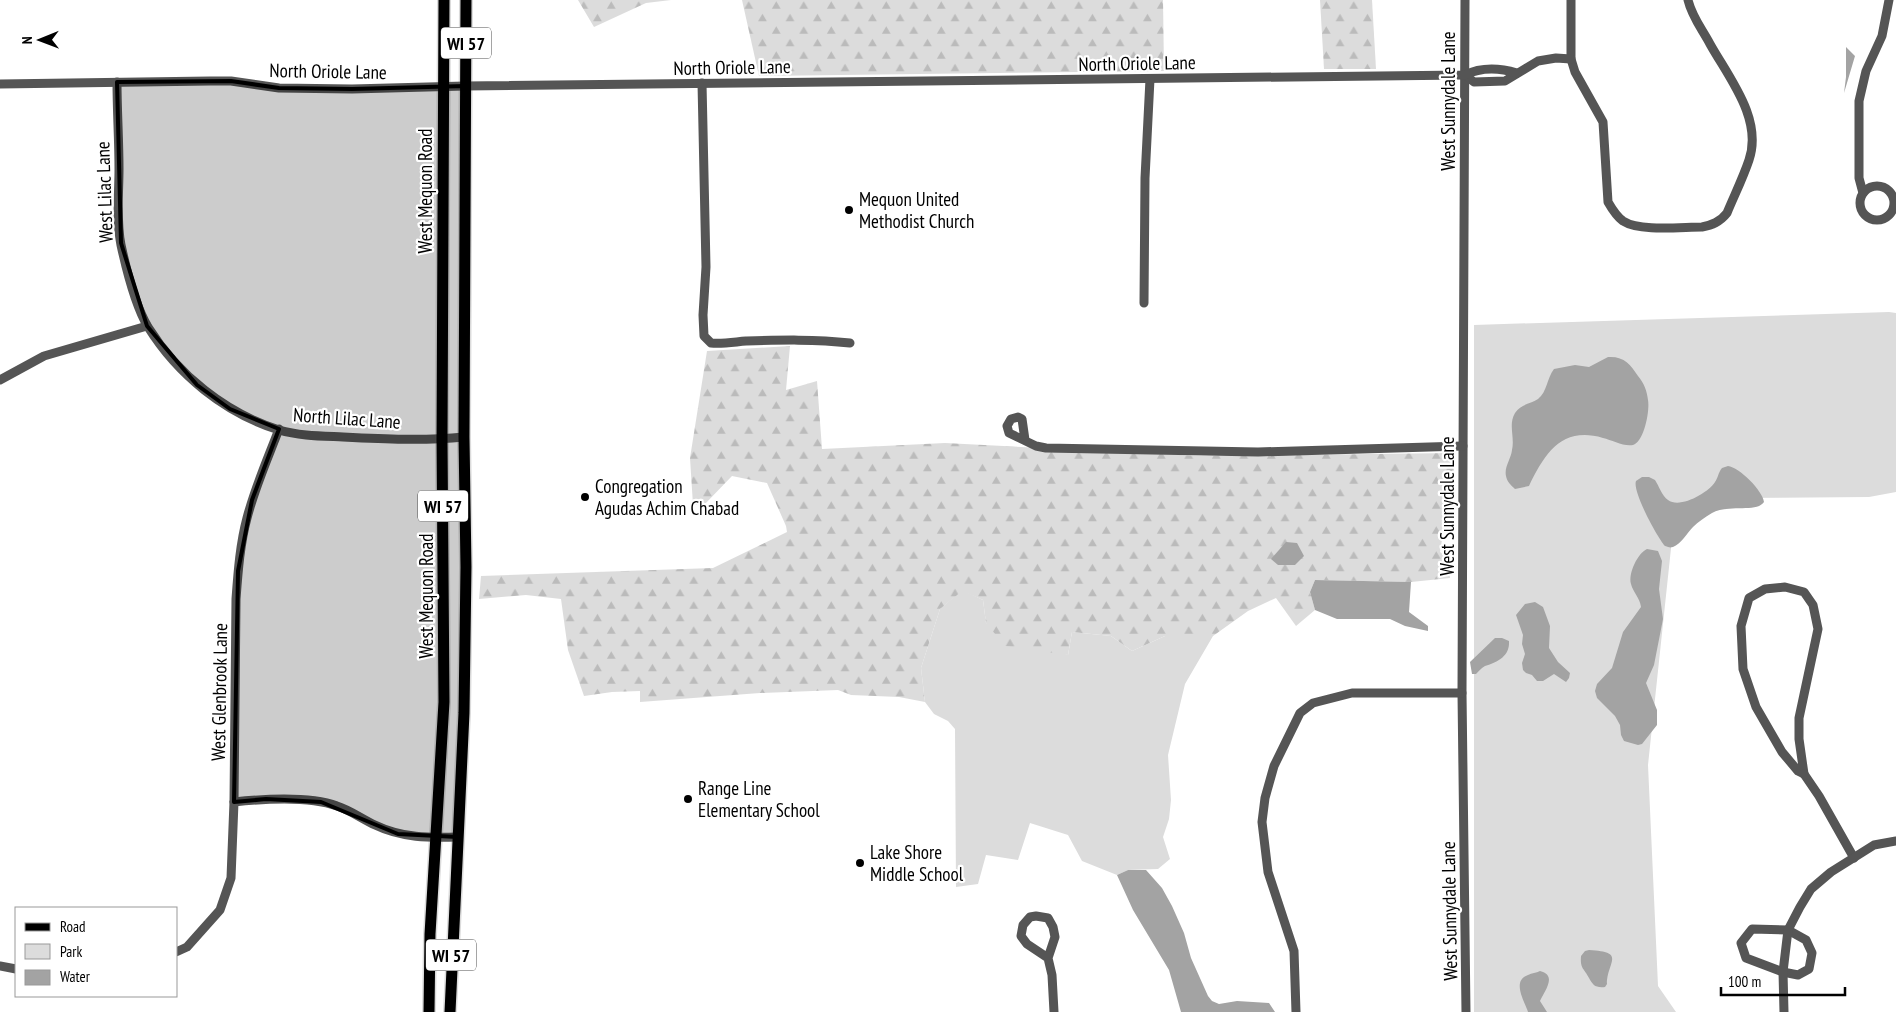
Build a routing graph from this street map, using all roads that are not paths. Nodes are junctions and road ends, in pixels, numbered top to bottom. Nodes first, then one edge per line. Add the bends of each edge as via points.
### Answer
1 (444, 0) edge
2 (466, 0) edge
3 (1465, 0) edge
4 (1571, 0) edge
5 (1688, 0) edge
6 (1889, 0) edge
7 (1571, 59) junction
8 (1465, 75) junction
9 (1150, 79) junction
10 (117, 82) junction
11 (702, 83) junction
12 (0, 84) edge
13 (465, 86) junction
14 (443, 87) junction
15 (1863, 193) dead end
16 (1144, 303) dead end
17 (147, 326) junction
18 (850, 343) dead end
19 (0, 380) edge
20 (279, 429) junction
21 (464, 437) junction
22 (442, 439) junction
23 (1025, 440) dead end
24 (1463, 446) junction
25 (1462, 693) junction
26 (1804, 774) junction
27 (234, 802) junction
28 (458, 837) junction
29 (437, 838) junction
30 (1896, 841) edge
31 (1854, 858) junction
32 (1788, 930) junction
33 (178, 951) edge
34 (1048, 958) junction
35 (0, 966) edge
36 (15, 969) edge
37 (1783, 972) junction
38 (429, 1012) edge
39 (450, 1012) edge
40 (1054, 1012) edge
41 (1296, 1012) edge
42 (1466, 1012) edge
43 (1784, 1012) edge

1 - 14 main road, West Mequon Road / WI 57
2 - 13 main road, West Mequon Road / WI 57
3 - 8 street, West Sunnydale Lane
4 - 7 street
5 - 7 street via 1693,16 1740,96 1751,122 1750,159 1722,220 1702,227 1642,227 1623,221 1614,213 1608,202 1603,122
6 - 15 street via 1882,36 1866,71 1858,101
7 - 8 street, North Oriole Lane via 1538,61 1517,73 1474,70
8 - 9 street, North Oriole Lane
8 - 24 street, West Sunnydale Lane
9 - 11 street, North Oriole Lane
9 - 16 street
10 - 12 street, North Oriole Lane
10 - 14 street, North Oriole Lane via 232,81 279,88 343,89
10 - 17 street, West Lilac Lane via 121,243 131,285
11 - 13 street, North Oriole Lane
11 - 18 street via 706,267 704,336 711,343 817,340
13 - 14 street, North Oriole Lane
13 - 21 main road, West Mequon Road / WI 57
14 - 22 main road, West Mequon Road / WI 57
17 - 19 street via 44,356
17 - 20 street, North Lilac Lane via 197,385 230,409
20 - 22 street, North Lilac Lane via 323,436
20 - 27 street, West Glenbrook Lane via 246,520 238,571
21 - 22 street, North Lilac Lane
21 - 28 main road, West Mequon Road / WI 57 via 464,704
22 - 29 main road, West Mequon Road / WI 57 via 444,702
23 - 24 street via 1046,448 1258,452
24 - 25 street, West Sunnydale Lane
25 - 41 street via 1352,693 1313,703 1300,713 1274,766 1262,822 1268,872 1294,951
25 - 42 street, West Sunnydale Lane
26 - 26 street via 1799,718 1818,629 1813,605 1804,592 1785,587 1765,589 1749,598 1741,626 1744,669 1756,707 1782,752
26 - 31 street
27 - 29 street via 266,799 321,802 336,805 398,834
27 - 33 street, West Glenbrook Lane via 231,878 220,910 186,947
28 - 29 street
28 - 39 main road, West Mequon Road / WI 57
29 - 38 main road, West Mequon Road / WI 57 via 430,934
30 - 31 street via 1874,845
31 - 32 street via 1811,889
32 - 37 street
32 - 37 street via 1806,940 1812,953 1809,969 1798,975
32 - 37 street via 1752,929 1741,943 1746,958
34 - 34 street via 1055,937 1053,927 1048,918 1030,917 1023,925 1021,936
34 - 40 street
35 - 36 street
37 - 43 street

